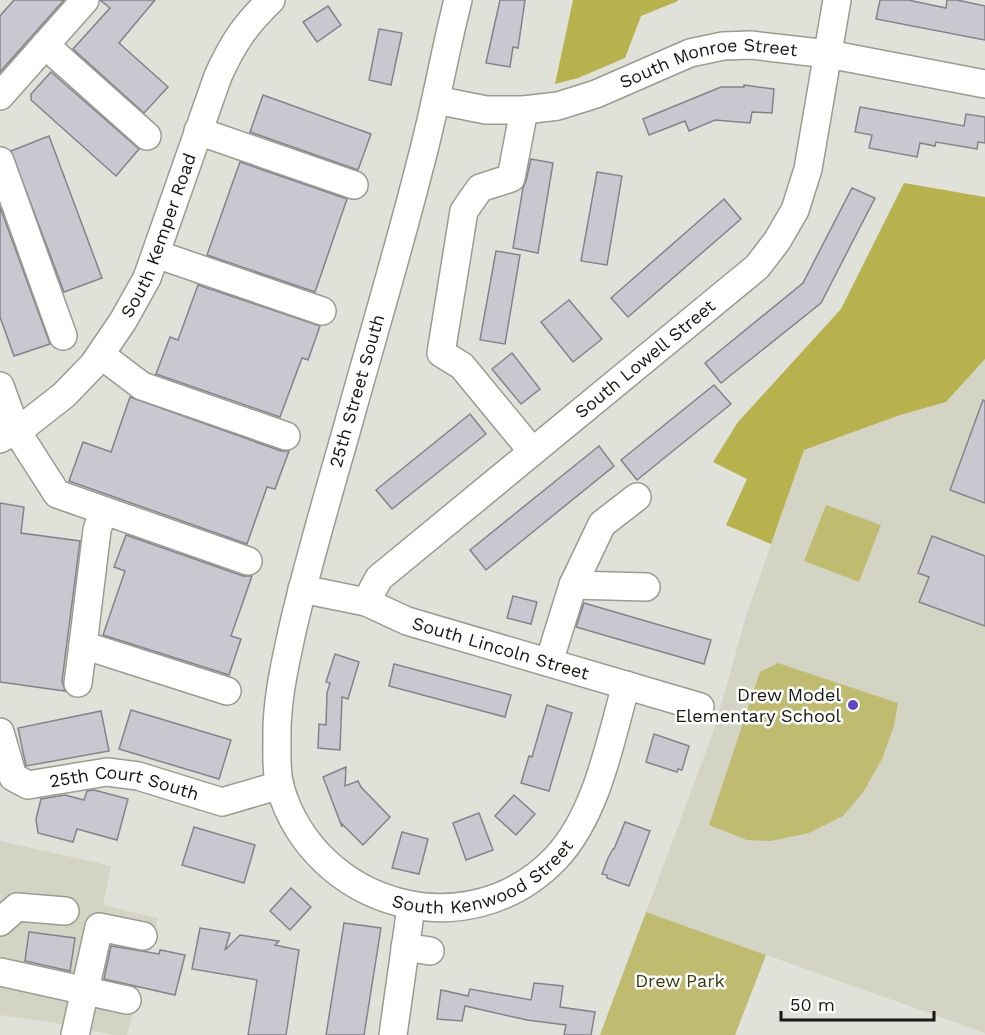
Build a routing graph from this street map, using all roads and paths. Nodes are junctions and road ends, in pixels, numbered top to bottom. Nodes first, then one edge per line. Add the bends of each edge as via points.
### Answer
1 (85, 0) edge
2 (271, 0) edge
3 (458, 0) edge
4 (837, 0) edge
5 (45, 45) junction
6 (828, 54) junction
7 (985, 84) edge
8 (0, 96) edge
9 (436, 100) junction
10 (525, 110) junction
11 (198, 131) junction
12 (147, 136) dead end
13 (0, 161) edge
14 (354, 186) dead end
15 (156, 254) junction
16 (322, 310) dead end
17 (63, 336) dead end
18 (101, 355) junction
19 (0, 386) edge
20 (8, 435) edge
21 (286, 436) dead end
22 (532, 451) junction
23 (637, 497) dead end
24 (103, 512) junction
25 (248, 561) dead end
26 (573, 585) junction
27 (646, 587) dead end
28 (302, 589) junction
29 (366, 602) junction
30 (83, 645) junction
31 (549, 662) junction
32 (78, 683) dead end
33 (626, 685) junction
34 (227, 691) dead end
35 (700, 707) dead end
36 (0, 732) edge
37 (280, 785) junction
38 (411, 907) junction
39 (65, 911) dead end
40 (0, 922) edge
41 (143, 936) dead end
42 (0, 972) edge
43 (84, 991) junction
44 (127, 1000) dead end
45 (75, 1035) edge
46 (394, 1035) edge

1 - 5 street
2 - 11 street, South Kemper Road via 232,45
3 - 9 street, 25th Street South
4 - 6 street, South Lowell Street
5 - 8 street
5 - 12 street
6 - 7 street, South Monroe Street
6 - 10 street, South Monroe Street via 751,45 723,46 690,53 596,94 558,106
6 - 22 street, South Lowell Street via 808,169 795,210 777,241 757,267
9 - 10 street, South Monroe Street via 486,110
9 - 28 street, 25th Street South
10 - 22 street via 511,178 480,188 464,211 441,353 462,366
11 - 14 street
11 - 15 street, South Kemper Road
13 - 17 street
15 - 16 street
15 - 18 street, South Kemper Road via 147,278
18 - 20 street, South Kemper Road via 64,395
18 - 21 street via 142,386
19 - 20 street
20 - 24 street via 57,494
22 - 29 street, South Lowell Street via 379,578
23 - 26 street via 602,524
24 - 25 street
24 - 30 street via 97,530
26 - 27 street
26 - 31 street
28 - 29 street, South Lincoln Street
28 - 37 street, 25th Street South via 282,679 276,738
29 - 31 street, South Lincoln Street via 406,621
30 - 32 street
30 - 34 street
31 - 33 street, South Lincoln Street
33 - 35 street, South Lincoln Street
33 - 38 street, South Kenwood Street via 596,789 578,830 545,879 525,883 494,900 451,908
36 - 37 street, 25th Court South via 13,777 28,785 107,772 138,776 222,802
37 - 38 street, South Kenwood Street via 297,825 340,875 370,894
38 - 46 street via 418,949
39 - 40 street via 17,907
41 - 43 street via 99,927
42 - 43 street
43 - 44 street
43 - 45 street

